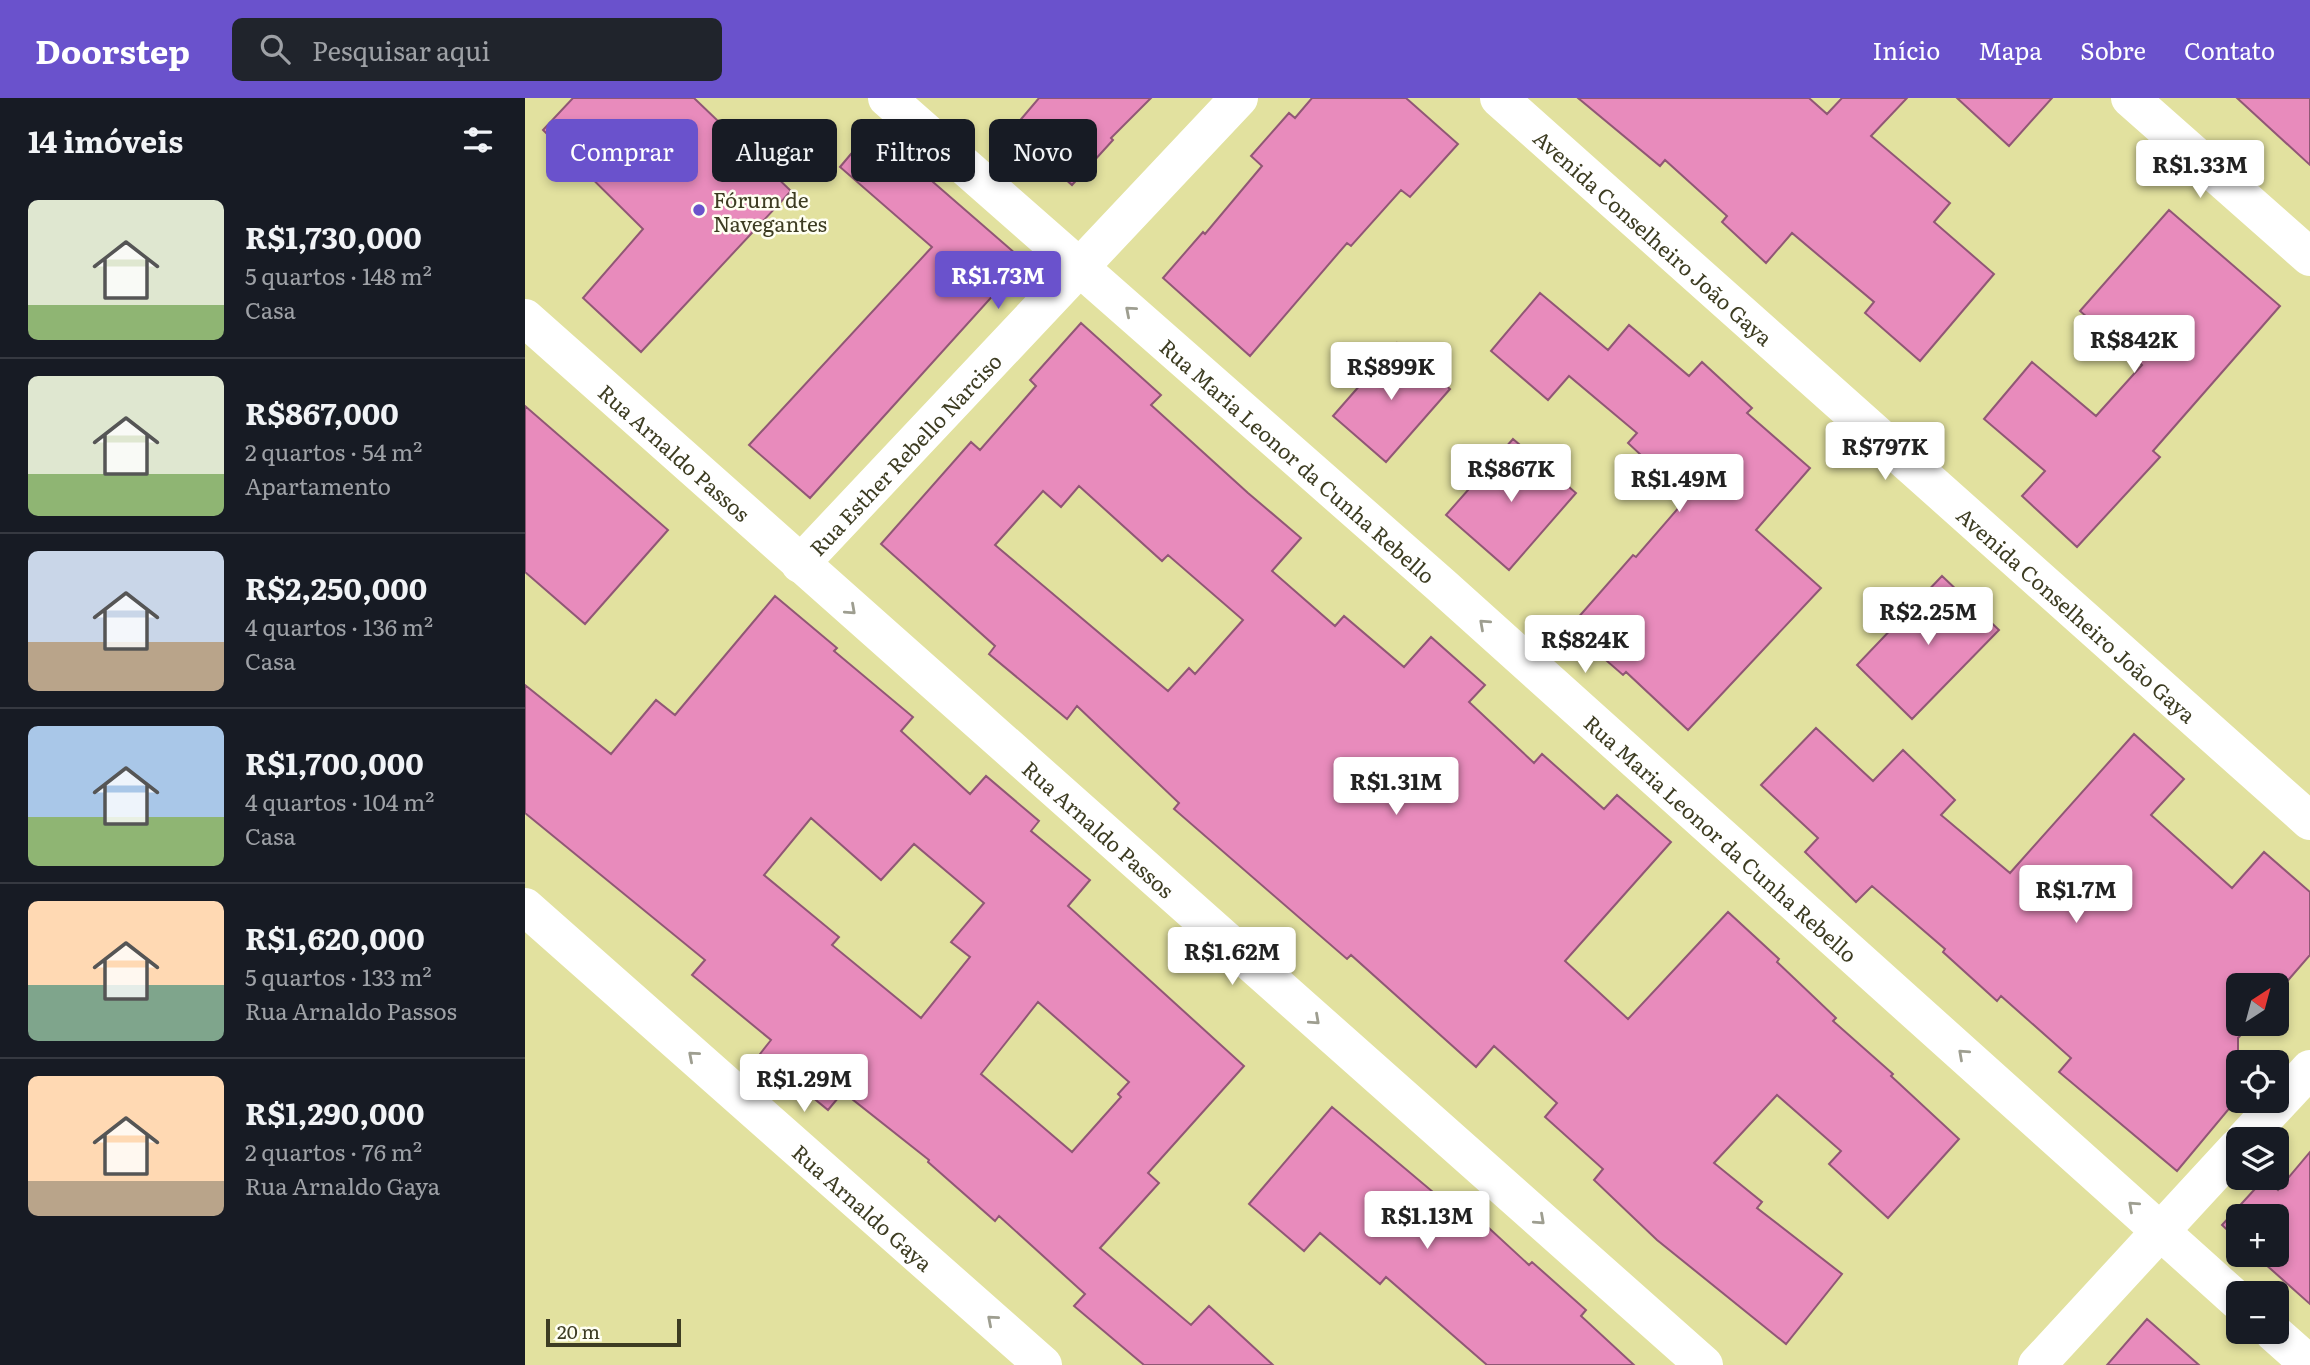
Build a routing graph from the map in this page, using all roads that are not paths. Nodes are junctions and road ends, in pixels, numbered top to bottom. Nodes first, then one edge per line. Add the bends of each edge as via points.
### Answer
1 (887, 98) edge
2 (1239, 98) edge
3 (1499, 98) edge
4 (2130, 98) edge
5 (2310, 257) edge
6 (1081, 267) junction
7 (525, 318) edge
8 (800, 565) junction
9 (2310, 821) edge
10 (525, 907) edge
11 (2310, 1069) edge
12 (2256, 1127) edge
13 (2226, 1160) edge
14 (2161, 1231) junction
15 (2226, 1290) edge
16 (2286, 1344) edge
17 (1043, 1365) edge
18 (1704, 1365) edge
19 (2037, 1365) edge
20 (2310, 1365) edge

1 - 6 street, Rua Maria Leonor da Cunha Rebello
2 - 6 street, Rua Esther Rebello Narciso
3 - 9 street, Avenida Conselheiro João Gaya
4 - 5 street
6 - 8 street, Rua Esther Rebello Narciso
14 -> 6 street, Rua Maria Leonor da Cunha Rebello
7 - 8 street, Rua Arnaldo Passos
8 -> 18 street, Rua Arnaldo Passos
17 -> 10 street, Rua Arnaldo Gaya
11 - 12 street
13 - 14 street
14 - 15 street, Rua Maria Leonor da Cunha Rebello
14 - 19 street
16 - 20 street

